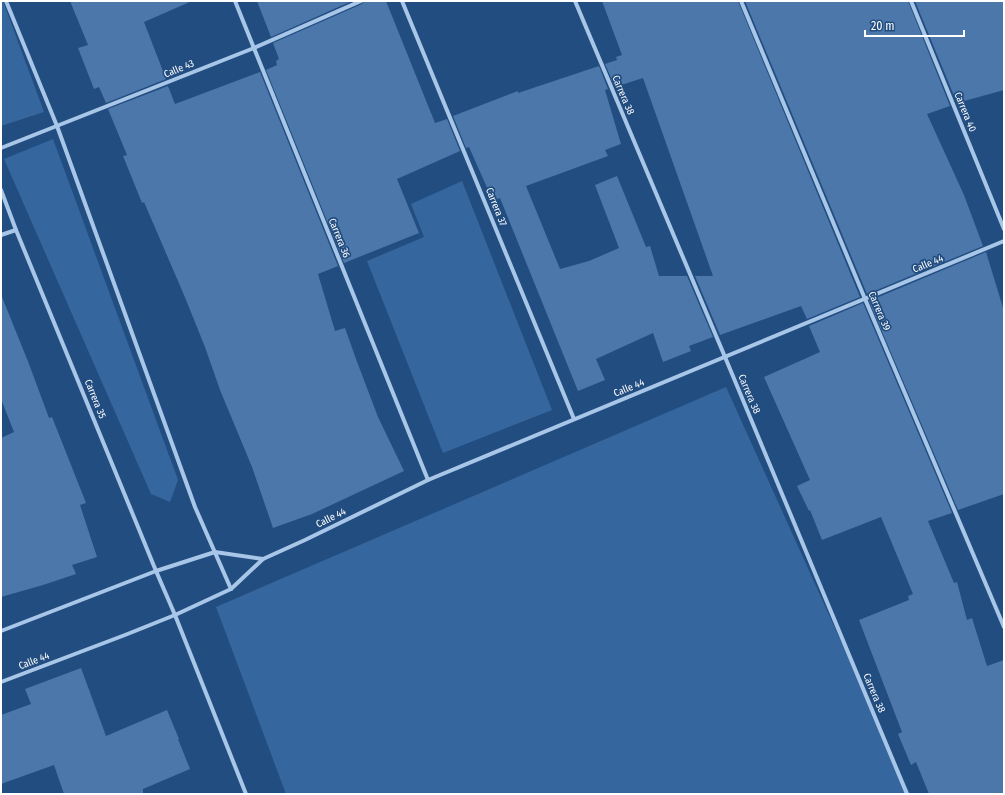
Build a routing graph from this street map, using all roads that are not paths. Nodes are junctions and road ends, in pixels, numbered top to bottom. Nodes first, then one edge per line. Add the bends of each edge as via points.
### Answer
1 (6, 1) edge
2 (235, 1) edge
3 (361, 1) edge
4 (402, 1) edge
5 (575, 1) edge
6 (741, 1) edge
7 (911, 1) edge
8 (254, 48) junction
9 (57, 126) junction
10 (1, 148) edge
11 (1, 190) edge
12 (1004, 229) edge
13 (16, 230) junction
14 (1, 235) edge
15 (1004, 241) edge
16 (865, 299) junction
17 (725, 357) junction
18 (574, 419) junction
19 (428, 480) junction
20 (215, 552) junction
21 (263, 559) junction
22 (156, 571) junction
23 (231, 589) junction
24 (175, 615) junction
25 (1004, 627) edge
26 (1, 631) edge
27 (1, 682) edge
28 (246, 794) edge
29 (907, 794) edge

1 - 9 street
2 - 8 street, Carrera 36
3 - 8 street, Calle 43
4 - 18 street, Carrera 37
5 - 17 street, Carrera 38
6 - 16 street, Carrera 39
7 - 12 street, Carrera 40
8 - 9 street, Calle 43
8 - 19 street, Carrera 36
9 - 10 street, Calle 43
9 - 20 street via 195,507
11 - 13 street, Carrera 35
13 - 14 street
13 - 22 street, Carrera 35
15 - 16 street, Calle 44
16 - 17 street, Calle 44
16 - 25 street, Carrera 39
17 - 18 street, Calle 44
17 - 29 street, Carrera 38
18 - 19 street, Calle 44
19 - 21 street, Calle 44
20 - 21 street
20 - 22 street
20 - 23 street
21 - 23 street, Calle 44
22 - 24 street, Carrera 35
22 - 26 street
23 - 24 street, Calle 44
24 - 27 street, Calle 44
24 - 28 street, Carrera 35

